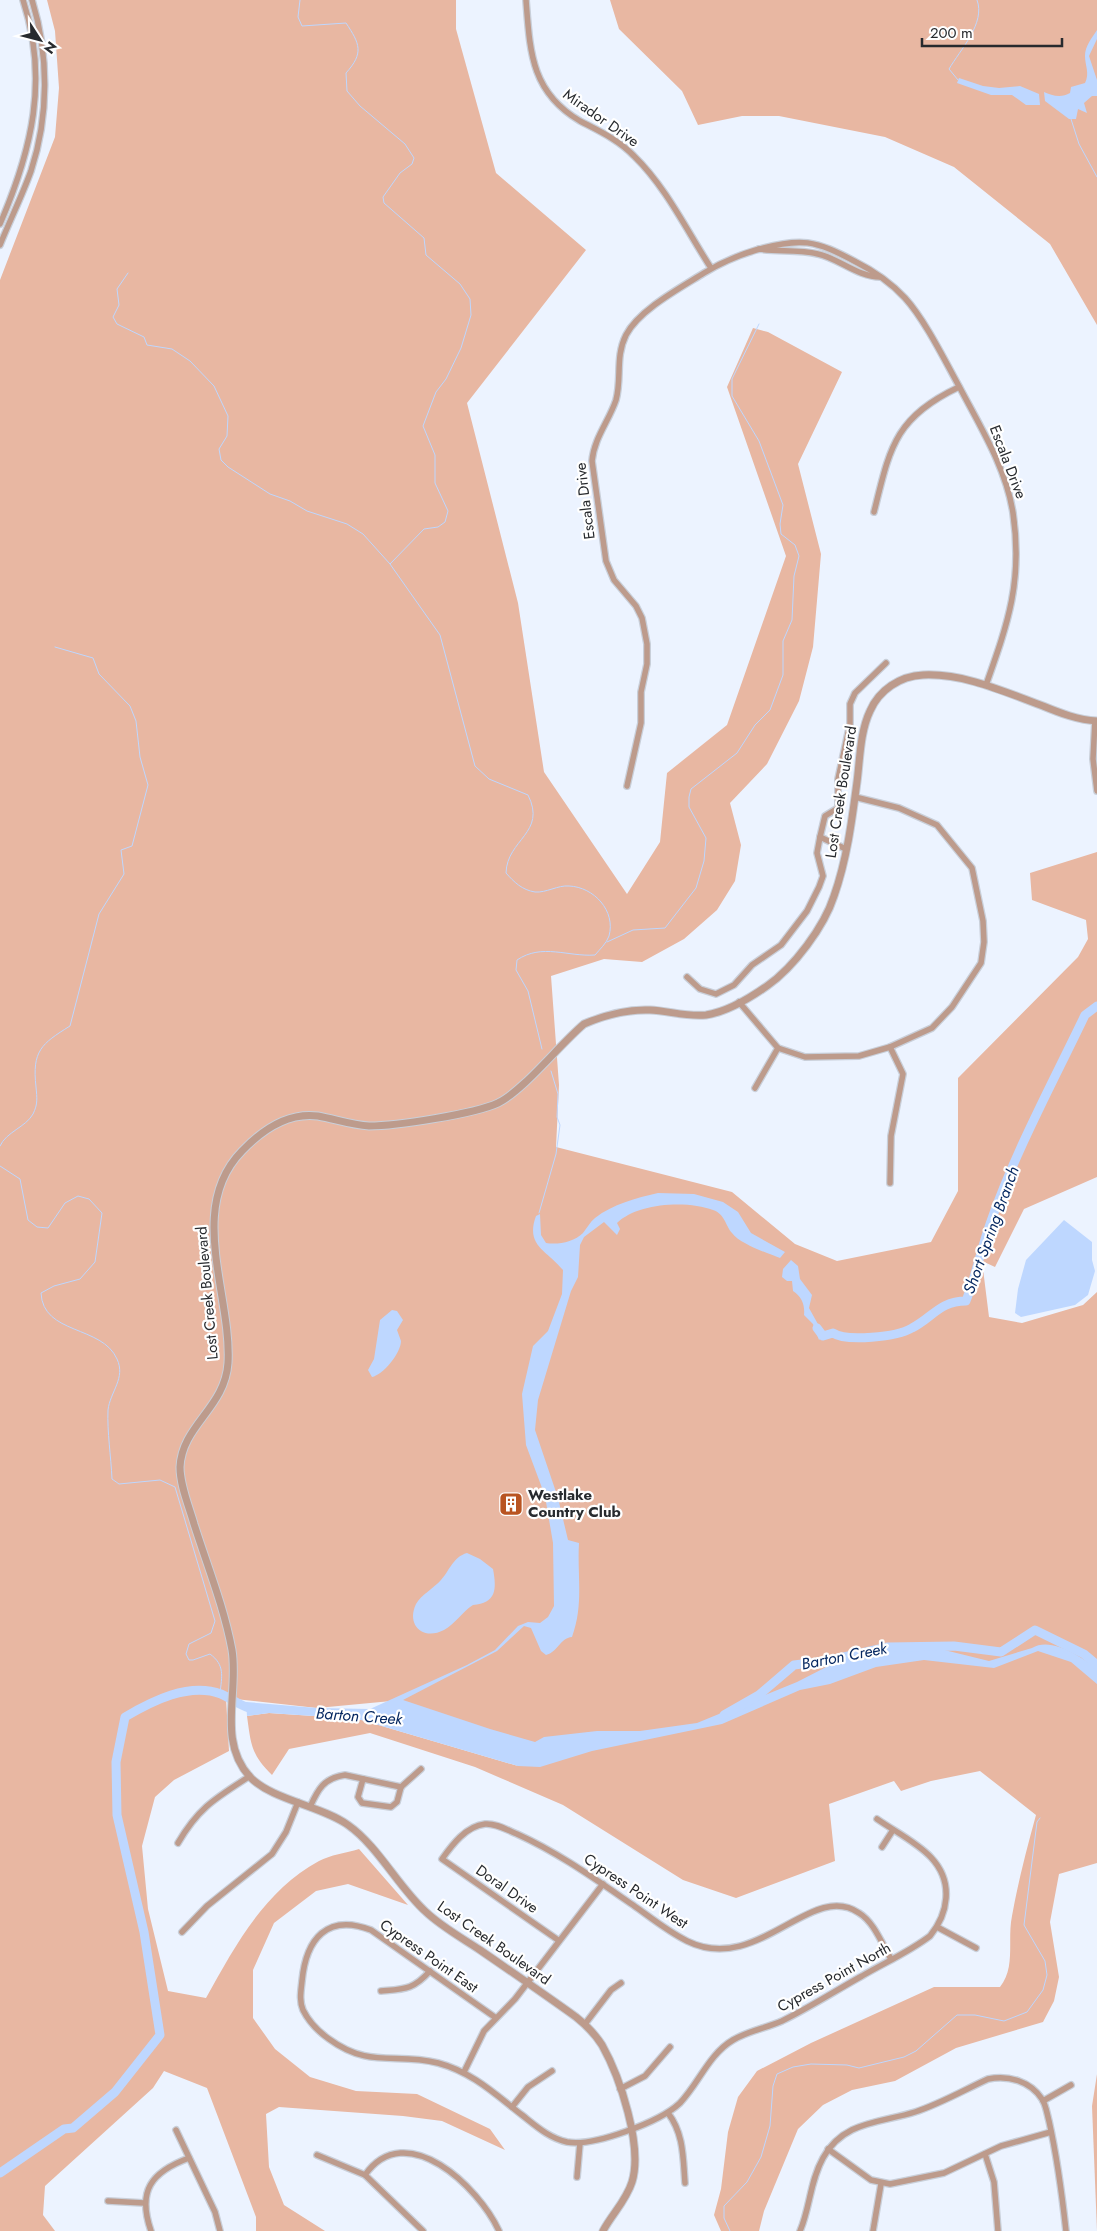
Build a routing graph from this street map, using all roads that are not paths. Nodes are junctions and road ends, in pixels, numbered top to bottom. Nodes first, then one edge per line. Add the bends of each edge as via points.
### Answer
1 (23, 0) edge
2 (32, 0) edge
3 (526, 0) edge
4 (36, 94) junction
5 (44, 94) junction
6 (36, 102) junction
7 (44, 102) junction
8 (10, 220) junction
9 (1, 222) edge
10 (7, 229) junction
11 (0, 245) edge
12 (758, 249) junction
13 (711, 268) junction
14 (880, 277) junction
15 (959, 387) junction
16 (874, 512) dead end
17 (886, 663) dead end
18 (986, 685) junction
19 (1096, 721) edge
20 (627, 786) dead end
21 (1097, 791) edge
22 (855, 797) junction
23 (820, 837) junction
24 (846, 849) junction
25 (687, 977) dead end
26 (739, 1002) junction
27 (890, 1047) junction
28 (778, 1048) junction
29 (756, 1088) dead end
30 (890, 1184) dead end
31 (421, 1769) dead end
32 (250, 1776) junction
33 (363, 1779) junction
34 (401, 1787) junction
35 (298, 1802) junction
36 (310, 1807) junction
37 (877, 1819) dead end
38 (893, 1830) junction
39 (178, 1843) dead end
40 (882, 1846) dead end
41 (442, 1859) joint
42 (602, 1884) junction
43 (937, 1927) junction
44 (182, 1932) dead end
45 (558, 1940) junction
46 (976, 1948) dead end
47 (891, 1959) junction
48 (430, 1971) junction
49 (528, 1983) junction
50 (621, 1983) dead end
51 (380, 1991) dead end
52 (496, 2018) junction
53 (585, 2024) junction
54 (670, 2047) dead end
55 (552, 2071) dead end
56 (464, 2072) junction
57 (1071, 2085) dead end
58 (620, 2089) junction
59 (1044, 2101) junction
60 (512, 2107) junction
61 (668, 2113) junction
62 (632, 2129) junction
63 (176, 2130) dead end
64 (1051, 2132) junction
65 (580, 2143) junction
66 (828, 2149) junction
67 (985, 2154) junction
68 (317, 2155) dead end
69 (189, 2158) junction
70 (365, 2175) junction
71 (577, 2177) dead end
72 (685, 2183) dead end
73 (882, 2184) junction
74 (108, 2201) dead end
75 (144, 2203) junction
76 (151, 2231) edge
77 (220, 2231) edge
78 (422, 2231) edge
79 (499, 2231) edge
80 (603, 2231) edge
81 (800, 2231) edge
82 (873, 2231) edge
83 (998, 2231) edge
84 (1066, 2231) edge

1 - 4 street via 32,39
2 - 5 street via 43,50
3 - 13 street, Mirador Drive via 533,64 548,94 568,113 619,142 636,158 650,173
4 - 5 street
4 - 6 street
5 - 7 street
6 - 7 street
6 - 9 street via 28,150
7 - 8 street via 36,153
8 - 9 street
8 - 10 street
9 - 10 street
10 - 11 street
12 - 13 street, Escala Drive via 731,256
12 - 14 street, Escala Drive via 817,253 865,274
12 - 14 street, Escala Drive via 796,240 813,243 850,258
13 - 20 street, Escala Drive via 653,308 628,331 618,358 619,382 615,402 592,455 606,561 614,580 642,618 647,644 641,723
14 - 15 street, Escala Drive via 905,298
15 - 16 street via 926,406 898,434 887,459
15 - 18 street, Escala Drive via 991,446 1013,515 1016,557 1013,602
17 - 23 street via 852,698 838,779 838,808 825,816
18 - 19 street, Lost Creek Boulevard via 1062,713
18 - 22 street, Lost Creek Boulevard via 943,676 912,676 892,685 870,712 866,723
19 - 21 street via 1093,758
22 - 24 street, Lost Creek Boulevard
22 - 27 street via 899,808 937,825 972,868 983,921 981,963 952,1007 932,1028
23 - 24 street
23 - 25 street via 817,854 823,876 820,888 781,945 722,992 707,992
24 - 26 street, Lost Creek Boulevard via 834,897 814,936 770,984
26 - 28 street
26 - 32 street, Lost Creek Boulevard via 696,1016 649,1010 599,1018 584,1024 500,1102 460,1113 384,1125 355,1124 312,1116 292,1118 270,1128 232,1162 221,1185 215,1217 216,1258 227,1346 226,1375 214,1403 188,1438 180,1464 185,1495 232,1650 231,1731 241,1762
27 - 28 street via 860,1056 805,1057
27 - 30 street via 903,1074 891,1136
28 - 29 street
31 - 34 street
32 - 35 street, Lost Creek Boulevard
32 - 39 street via 210,1802 189,1824
33 - 34 street
33 - 34 street via 358,1797 362,1803 391,1807 397,1802
33 - 36 street via 345,1775 330,1778 317,1790
35 - 36 street, Lost Creek Boulevard
35 - 44 street via 286,1832 272,1854 207,1906
36 - 49 street, Lost Creek Boulevard via 348,1825 425,1911
37 - 38 street, Cypress Point North
38 - 40 street
38 - 43 street, Cypress Point North via 935,1859 941,1868 946,1899
41 - 42 street, Cypress Point West via 467,1831 486,1824 498,1826 549,1850
41 - 45 street, Doral Drive
42 - 45 street
42 - 47 street, Cypress Point West via 676,1935 712,1950 749,1945 827,1906 848,1907 868,1920
43 - 46 street
43 - 47 street, Cypress Point North via 920,1943
45 - 49 street
47 - 61 street, Cypress Point North via 784,2020 733,2040 717,2053
48 - 51 street via 415,1986
48 - 52 street, Cypress Point East
48 - 56 street, Cypress Point East via 371,1930 358,1925 335,1926 323,1932 306,1954 300,1998 302,2008 317,2029 352,2054 377,2059 437,2062
49 - 52 street
49 - 53 street, Lost Creek Boulevard
50 - 53 street via 611,1990
52 - 56 street via 484,2031
53 - 58 street, Lost Creek Boulevard via 601,2044
54 - 58 street via 645,2076
55 - 60 street via 528,2087
56 - 60 street, Cypress Point East
57 - 59 street
58 - 62 street, Lost Creek Boulevard
59 - 64 street
59 - 66 street via 1032,2088 1010,2078 988,2079 915,2112 855,2127
60 - 65 street, Cypress Point East via 547,2135
61 - 62 street, Cypress Point North
61 - 72 street via 678,2127
62 - 65 street, Cypress Point East
62 - 80 street, Lost Creek Boulevard via 636,2158 632,2181 627,2195
63 - 69 street
64 - 67 street via 1015,2140
64 - 84 street
65 - 71 street
66 - 73 street via 871,2180
66 - 81 street via 815,2177
67 - 73 street via 934,2176
67 - 83 street via 994,2182
68 - 70 street
69 - 75 street via 153,2179
69 - 77 street via 215,2212
70 - 78 street
70 - 79 street via 373,2164 386,2156 420,2155 462,2181 489,2213
73 - 82 street
74 - 75 street
75 - 76 street

